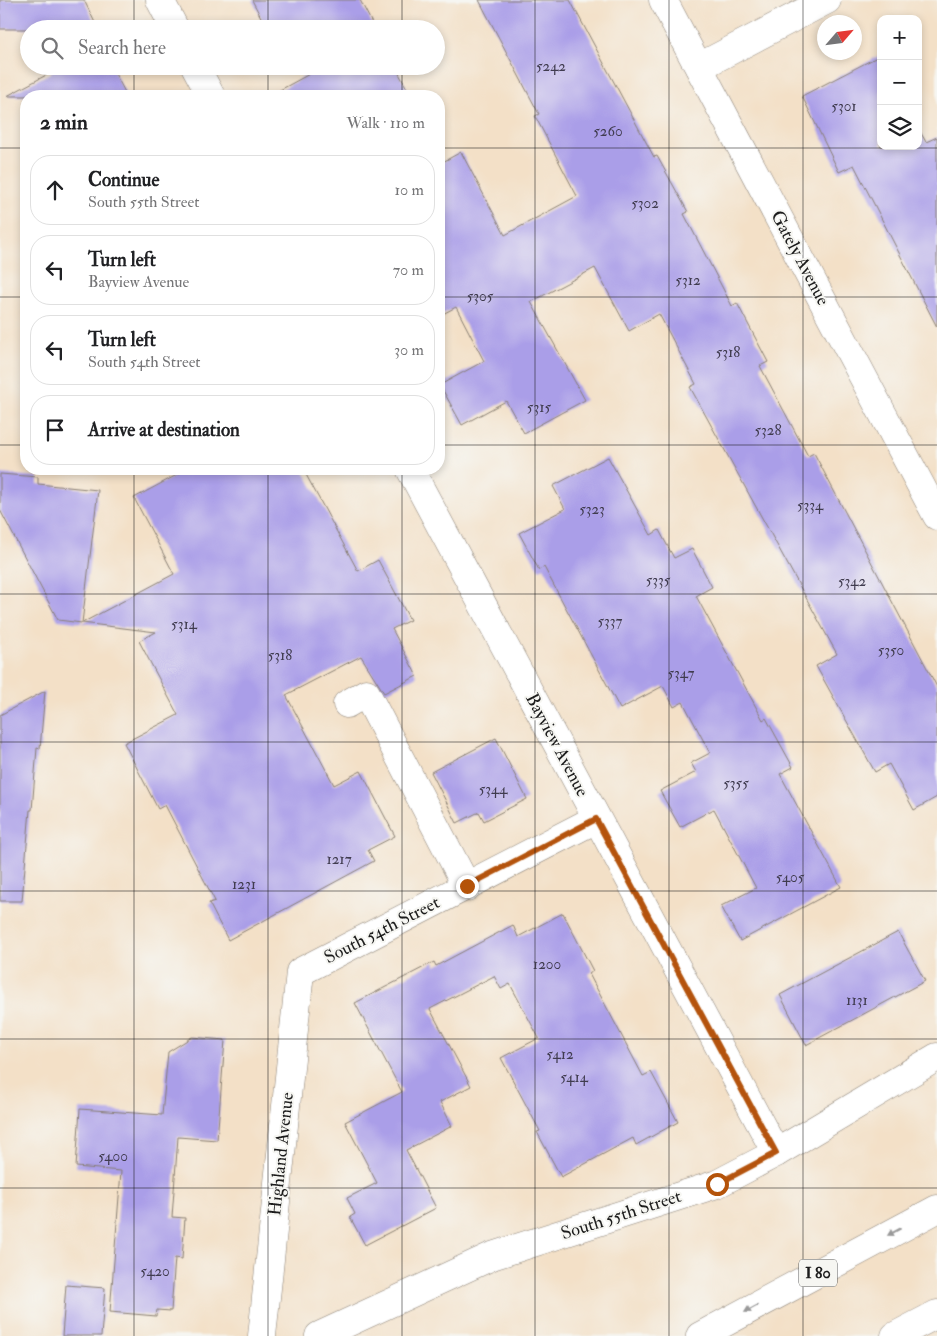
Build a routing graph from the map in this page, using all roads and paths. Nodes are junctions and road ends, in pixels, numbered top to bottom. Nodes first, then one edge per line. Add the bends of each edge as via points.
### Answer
1 (160, 0) edge
2 (663, 0) edge
3 (827, 0) edge
4 (170, 20) edge
5 (699, 67) junction
6 (200, 75) edge
7 (208, 90) edge
8 (413, 475) edge
9 (937, 516) edge
10 (347, 704) dead end
11 (596, 819) junction
12 (467, 886) junction
13 (300, 972) joint
14 (937, 1057) edge
15 (776, 1153) junction
16 (937, 1209) edge
17 (937, 1314) edge
18 (262, 1336) edge
19 (319, 1336) edge
20 (700, 1336) edge
21 (895, 1336) edge

1 - 4 main road
2 - 5 main road, Gately Avenue
3 - 5 main road
5 - 9 main road, Gately Avenue
6 - 7 main road
8 - 11 main road, Bayview Avenue
10 - 12 main road via 366,693
11 - 12 main road, South 54th Street
11 - 15 main road, Bayview Avenue
12 - 13 main road, South 54th Street
13 - 18 main road, Highland Avenue
14 - 15 main road, South 55th Street
15 - 19 main road, South 55th Street via 717,1184 492,1256
16 -> 20 main road, I 80
17 - 21 main road

